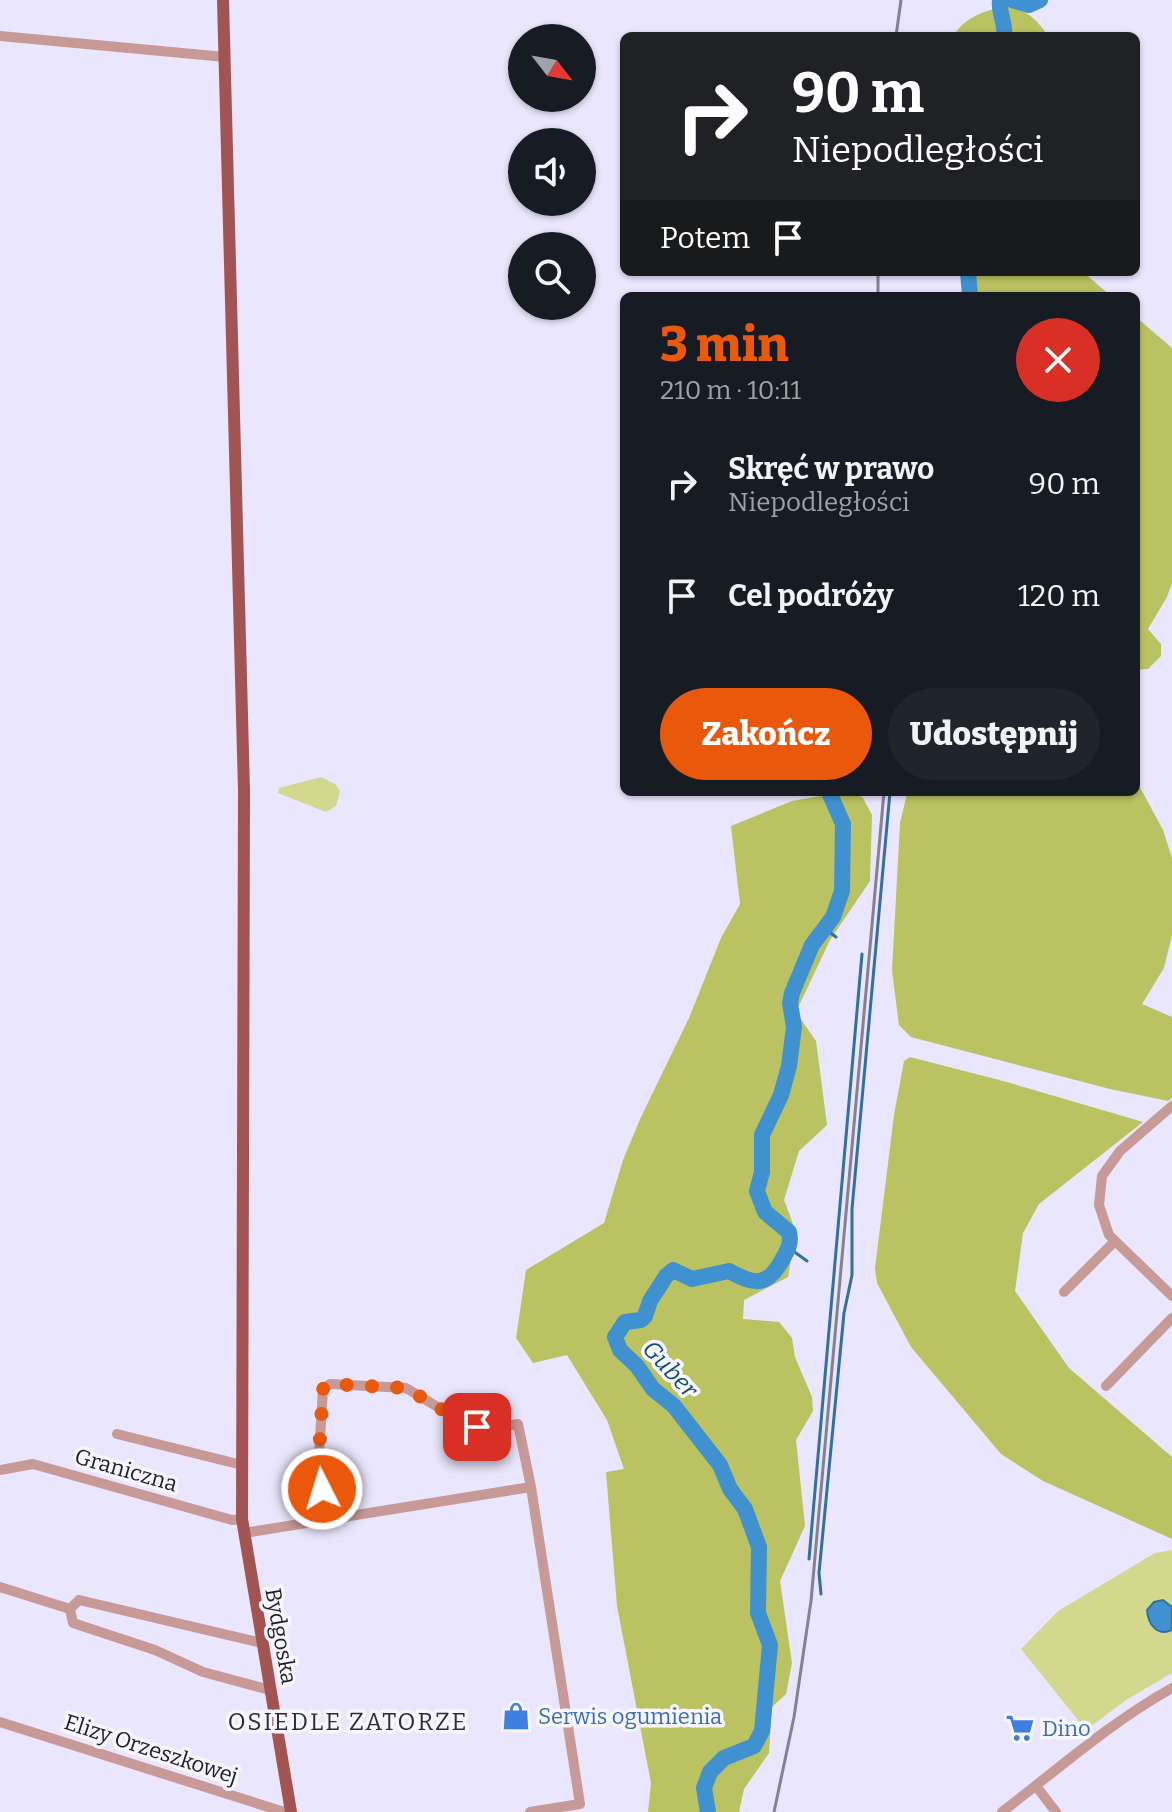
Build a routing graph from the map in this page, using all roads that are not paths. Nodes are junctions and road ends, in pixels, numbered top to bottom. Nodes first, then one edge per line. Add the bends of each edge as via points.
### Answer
1 (223, 0) edge
2 (0, 36) edge
3 (225, 57) junction
4 (1172, 1106) edge
5 (1115, 1241) junction
6 (1064, 1292) dead end
7 (1172, 1296) edge
8 (1172, 1318) edge
9 (1106, 1386) dead end
10 (117, 1434) dead end
11 (242, 1465) junction
12 (0, 1470) edge
13 (531, 1487) junction
14 (242, 1519) junction
15 (330, 1520) junction
16 (244, 1533) junction
17 (0, 1587) edge
18 (70, 1609) junction
19 (262, 1643) junction
20 (1172, 1688) edge
21 (270, 1690) junction
22 (0, 1722) edge
23 (1036, 1786) junction
24 (291, 1812) edge
25 (530, 1812) edge
26 (1002, 1812) edge
27 (1056, 1812) edge

1 - 3 main road, Bydgoska
2 - 3 street
3 - 11 main road, Bydgoska via 244,791
4 - 5 street via 1120,1151 1102,1176 1099,1205
5 - 6 street
5 - 7 street
8 - 9 street
10 - 11 street
11 - 14 main road, Bydgoska
12 - 14 street, Graniczna via 33,1464
13 - 15 street
13 - 15 street via 518,1424 466,1424 406,1388 330,1384 323,1389 318,1470
13 - 25 street via 580,1804
14 - 16 main road, Bydgoska
15 - 16 street
16 - 19 main road, Bydgoska
17 - 18 street
18 - 19 street via 79,1600
18 - 21 street via 73,1623 203,1672
19 - 21 main road, Bydgoska
20 - 23 street
21 - 24 main road, Bydgoska
22 - 24 street, Elizy Orzeszkowej
23 - 26 street
23 - 27 street

